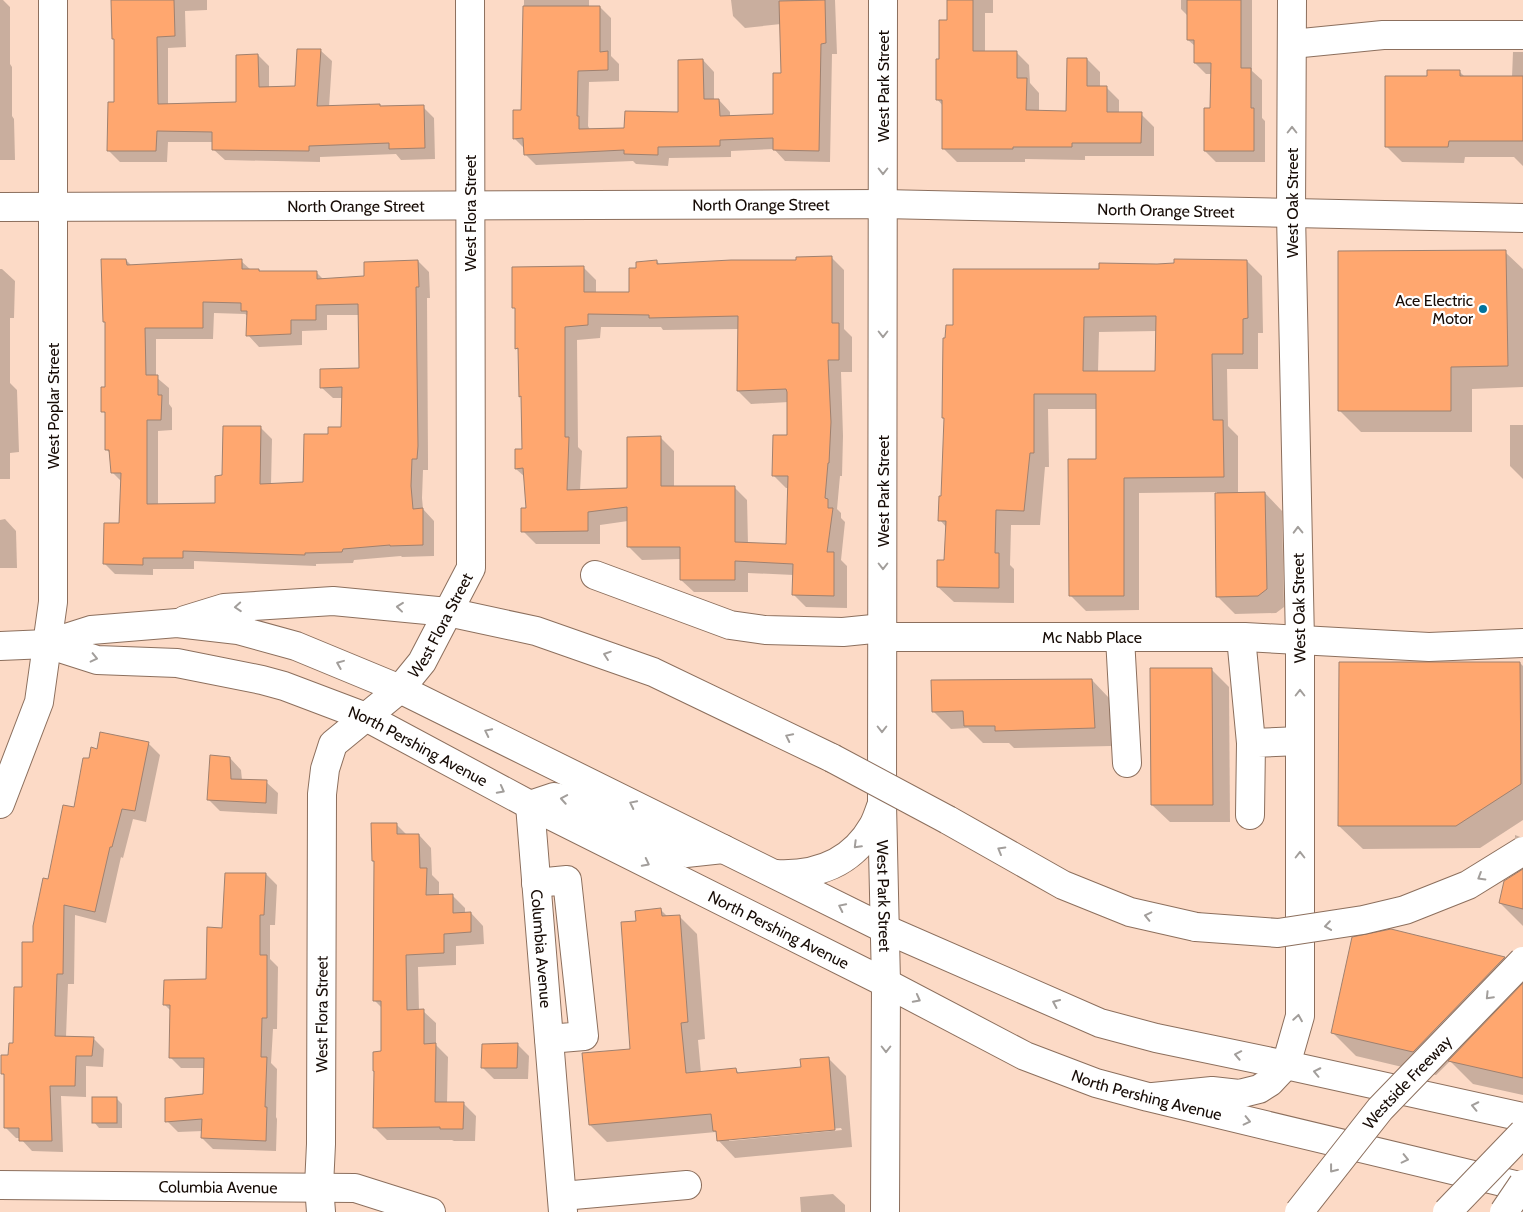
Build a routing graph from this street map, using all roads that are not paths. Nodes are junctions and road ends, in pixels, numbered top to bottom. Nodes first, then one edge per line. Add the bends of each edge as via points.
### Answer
1 (53, 0) edge
2 (470, 0) edge
3 (883, 0) edge
4 (1292, 0) edge
5 (1523, 35) edge
6 (1292, 44) junction
7 (883, 204) junction
8 (470, 206) junction
9 (0, 207) edge
10 (53, 207) junction
11 (1291, 214) junction
12 (1523, 218) edge
13 (595, 575) dead end
14 (448, 612) junction
15 (177, 623) junction
16 (883, 632) junction
17 (1120, 638) junction
18 (1240, 638) junction
19 (1300, 641) junction
20 (1523, 643) edge
21 (47, 644) junction
22 (0, 646) edge
23 (400, 689) junction
24 (366, 717) junction
25 (1300, 741) junction
26 (1250, 743) junction
27 (1127, 763) dead end
28 (0, 804) edge
29 (882, 804) junction
30 (530, 805) junction
31 (1250, 815) dead end
32 (723, 849) junction
33 (1523, 852) edge
34 (774, 874) junction
35 (885, 929) junction
36 (1523, 961) edge
37 (886, 983) junction
38 (1286, 1065) junction
39 (1148, 1097) junction
40 (1523, 1117) edge
41 (1523, 1133) edge
42 (0, 1185) edge
43 (687, 1185) dead end
44 (1523, 1186) edge
45 (320, 1199) edge
46 (562, 1204) edge
47 (431, 1212) edge
48 (885, 1212) edge
49 (1300, 1212) edge
50 (1447, 1212) edge
51 (1504, 1212) edge

1 - 10 main road, West Poplar Street
2 - 8 main road, West Flora Street
3 -> 7 main road, West Park Street
4 - 6 main road, West Oak Street
5 - 6 main road via 1383,35
11 -> 6 main road, West Oak Street
7 - 8 main road, North Orange Street
7 - 11 main road, North Orange Street
7 -> 16 main road, West Park Street
8 - 10 main road, North Orange Street
8 - 14 main road, West Flora Street via 471,568
9 - 10 main road, North Orange Street
10 - 21 main road, West Poplar Street via 53,602
11 - 12 main road, North Orange Street
19 -> 11 main road, West Oak Street
13 - 16 main road, Mc Nabb Place via 730,625 765,630
14 -> 15 main road via 333,601 224,608
14 - 23 main road, West Flora Street via 422,662
33 -> 14 main road, bridge via 1468,885 1405,910 1363,920 1278,933 1196,927 1130,912 1063,885 832,758 653,672 536,631
15 - 21 main road, North Pershing Avenue via 91,630
23 -> 15 main road, North Pershing Avenue via 296,646 238,630
16 - 17 main road, Mc Nabb Place
16 -> 29 main road, West Park Street
17 - 18 main road, Mc Nabb Place
17 - 27 main road
18 - 19 main road, Mc Nabb Place
18 - 26 main road
19 - 20 main road, Mc Nabb Place via 1429,647
25 -> 19 main road, West Oak Street
21 - 22 main road, North Pershing Avenue
21 -> 24 main road, North Pershing Avenue via 97,660 177,663 262,680
21 - 28 main road, West Poplar Street via 39,702
23 - 24 main road, West Flora Street
32 -> 23 main road, North Pershing Avenue
24 -> 30 main road, North Pershing Avenue
24 - 45 main road, West Flora Street via 333,744 322,794
25 - 26 main road
38 -> 25 main road, West Oak Street via 1300,1016
26 - 31 main road
29 -> 34 main road via 874,826 842,860 820,870 797,875
29 - 35 main road, West Park Street
32 -> 30 main road via 686,853 580,802 554,798
30 -> 37 main road, North Pershing Avenue
30 - 46 main road, Columbia Avenue
32 - 34 main road, North Pershing Avenue
35 -> 34 main road, North Pershing Avenue
35 - 37 main road, West Park Street
38 -> 35 main road, North Pershing Avenue via 1100,1023
36 -> 49 main road, Westside Freeway, bridge via 1380,1109
37 -> 39 main road, North Pershing Avenue via 1026,1056 1096,1083
37 -> 48 main road, West Park Street
38 - 39 main road, West Oak Street via 1259,1089 1240,1094 1212,1091
40 -> 38 main road, North Pershing Avenue
39 -> 44 main road, North Pershing Avenue
41 - 50 main road, bridge
42 - 45 main road, Columbia Avenue
43 - 46 main road
44 - 51 main road, bridge
45 - 47 main road, Columbia Avenue via 355,1188

